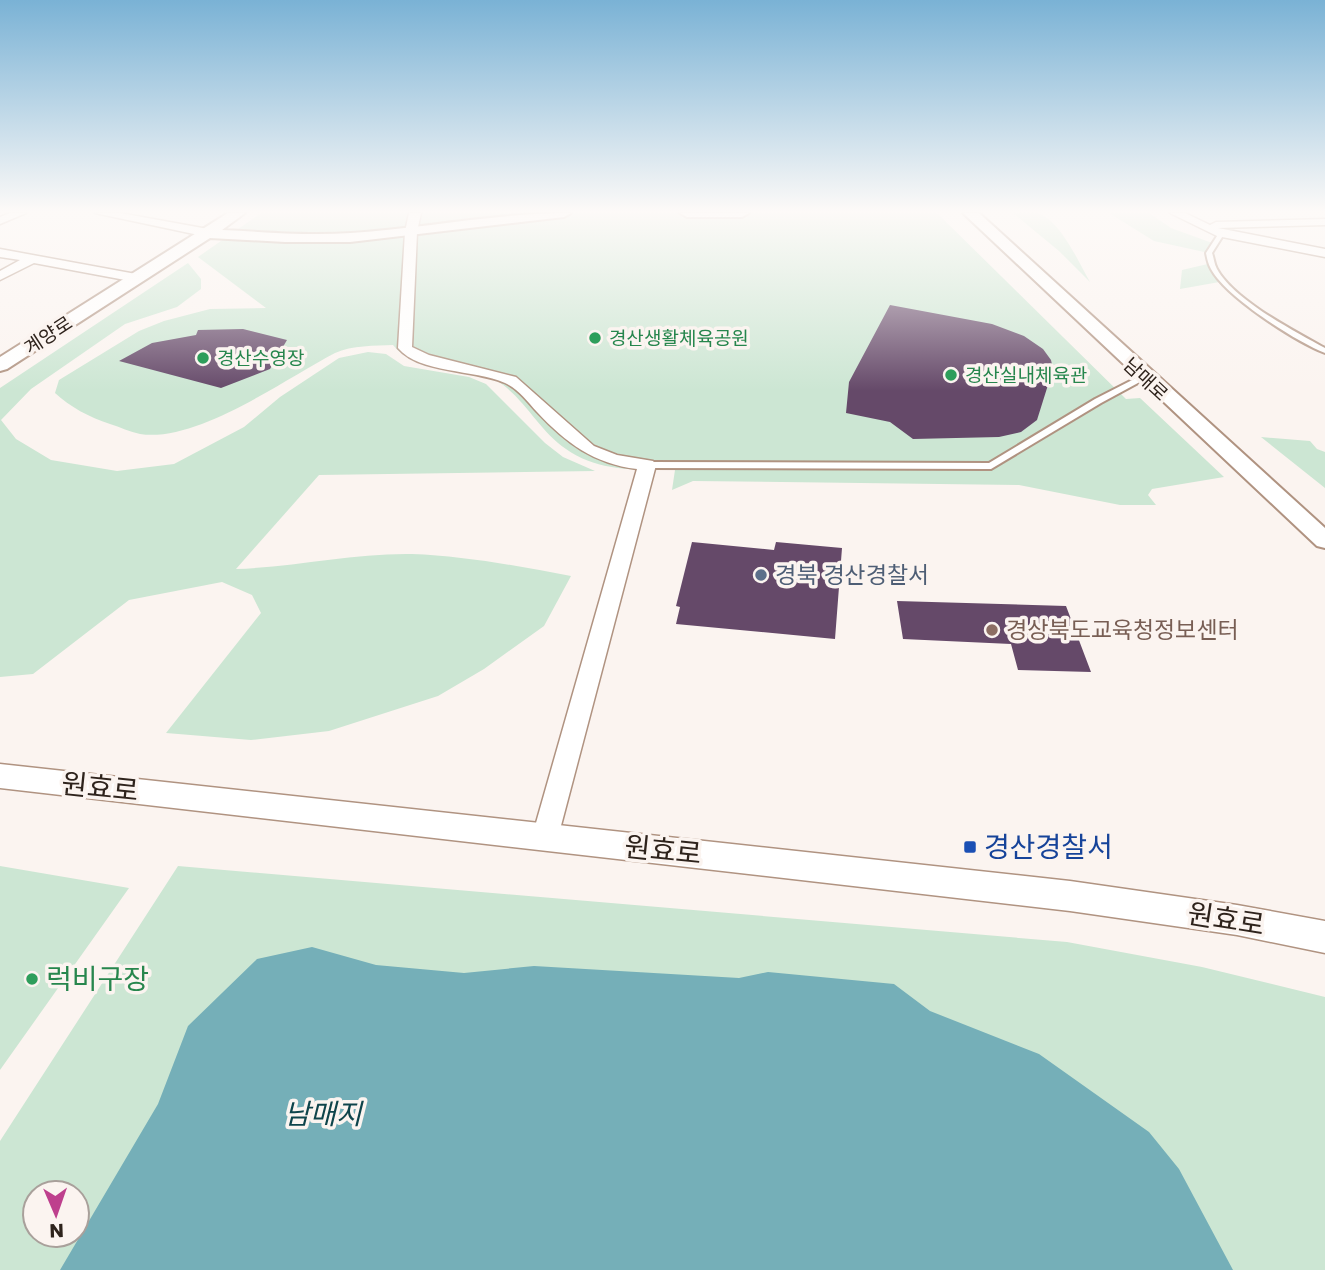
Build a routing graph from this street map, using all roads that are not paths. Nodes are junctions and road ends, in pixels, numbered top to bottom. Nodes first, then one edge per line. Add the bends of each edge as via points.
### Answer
1 (102, 272) edge
2 (145, 272) edge
3 (409, 272) edge
4 (1032, 272) edge
5 (1216, 272) edge
6 (136, 278) junction
7 (1325, 351) edge
8 (0, 365) edge
9 (1145, 377) junction
10 (647, 465) junction
11 (1325, 541) edge
12 (0, 776) edge
13 (545, 837) junction
14 (1325, 937) edge

1 - 6 street
2 - 6 street, 계양로
3 - 10 street via 405,348 409,352 504,377 522,387 581,446 617,462
4 - 9 street, 남매로
5 - 7 lane via 1240,297
6 - 8 street, 계양로
9 - 10 lane via 991,466
9 - 11 street, 남매로
10 - 13 street
12 - 13 main road, 원효로
13 - 14 main road, 원효로 via 1070,895

